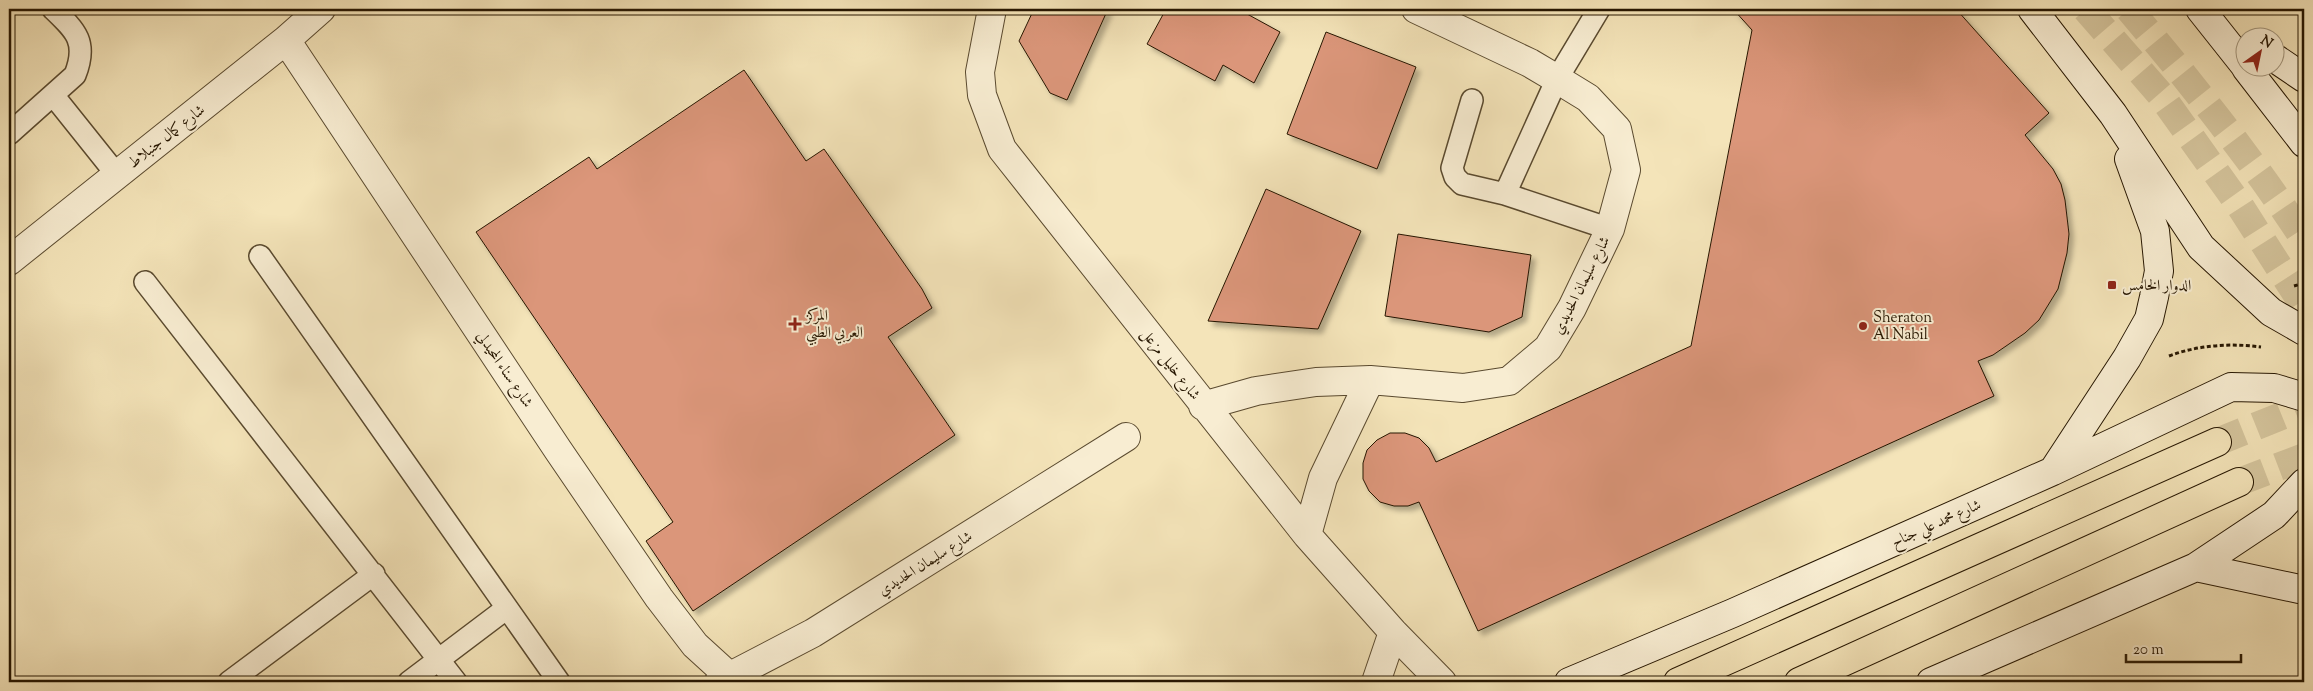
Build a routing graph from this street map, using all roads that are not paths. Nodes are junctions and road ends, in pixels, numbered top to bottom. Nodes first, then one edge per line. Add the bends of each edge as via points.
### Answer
1 (53, 9) edge
2 (321, 9) edge
3 (992, 9) edge
4 (1416, 9) edge
5 (1599, 9) edge
6 (2032, 9) edge
7 (2200, 9) edge
8 (2208, 9) edge
9 (2236, 30) edge
10 (286, 40) junction
11 (2236, 54) edge
12 (2286, 66) edge
13 (2254, 78) edge
14 (2304, 78) edge
15 (1557, 79) junction
16 (53, 95) junction
17 (1472, 100) dead end
18 (2113, 114) junction
19 (9, 134) edge
20 (2304, 143) edge
21 (117, 175) junction
22 (1505, 194) junction
23 (1610, 229) junction
24 (260, 256) dead end
25 (9, 261) edge
26 (145, 282) dead end
27 (2304, 331) edge
28 (1370, 380) junction
29 (2304, 397) edge
30 (1203, 406) junction
31 (1126, 437) dead end
32 (2217, 442) tunnel mouth
33 (2053, 471) junction
34 (2239, 482) tunnel mouth
35 (2304, 483) edge
36 (1307, 535) junction
37 (2196, 567) junction
38 (374, 574) junction
39 (2304, 590) edge
40 (507, 608) junction
41 (1393, 632) junction
42 (439, 659) junction
43 (730, 680) edge
44 (229, 682) edge
45 (409, 682) edge
46 (456, 682) edge
47 (559, 682) edge
48 (1376, 682) edge
49 (1442, 682) edge
50 (1569, 682) edge
51 (1678, 682) edge
52 (1799, 682) edge
53 (1931, 682) edge

1 - 16 lane via 76,31 81,53 75,75
2 - 10 street, شارع كمال جنبلاط
3 - 30 street, شارع خليل مزعل via 980,72 982,95 1002,149
4 - 15 street, شارع سليمان الحديدي
5 - 15 lane
6 - 18 street
7 - 11 street
8 - 9 street
10 - 21 street, شارع كمال جنبلاط
10 - 43 street, شارع سناء المحيدلي via 617,538 695,645
12 - 14 street
13 - 20 street
15 - 22 lane
15 - 23 street, شارع سليمان الحديدي via 1588,98 1617,129 1626,170
16 - 19 lane
16 - 21 lane
17 - 22 lane via 1452,168 1454,177 1462,184
18 - 27 street via 2200,247 2271,312
18 - 33 street via 2155,231 2159,271 2149,319
21 - 25 street, شارع كمال جنبلاط
22 - 23 lane
23 - 28 street, شارع سليمان الحديدي via 1572,308 1548,348 1509,380 1463,388
24 - 40 lane
26 - 38 lane
28 - 30 street, شارع سليمان الحديدي via 1316,382 1256,391
28 - 36 street via 1323,478
29 - 33 street, شارع محمد علي جناح via 2274,388 2231,387
30 - 36 street, شارع خليل مزعل
31 - 43 street, شارع سليمان الحديدي via 813,634
32 - 51 main road
33 - 50 street, شارع محمد علي جناح
34 - 52 main road
35 - 37 street via 2274,515
36 - 41 street, شارع خليل مزعل
37 - 39 street
37 - 53 street
38 - 42 lane
38 - 44 lane
40 - 42 lane
40 - 47 lane
41 - 48 street
41 - 49 street, شارع خليل مزعل
42 - 45 lane
42 - 46 lane

